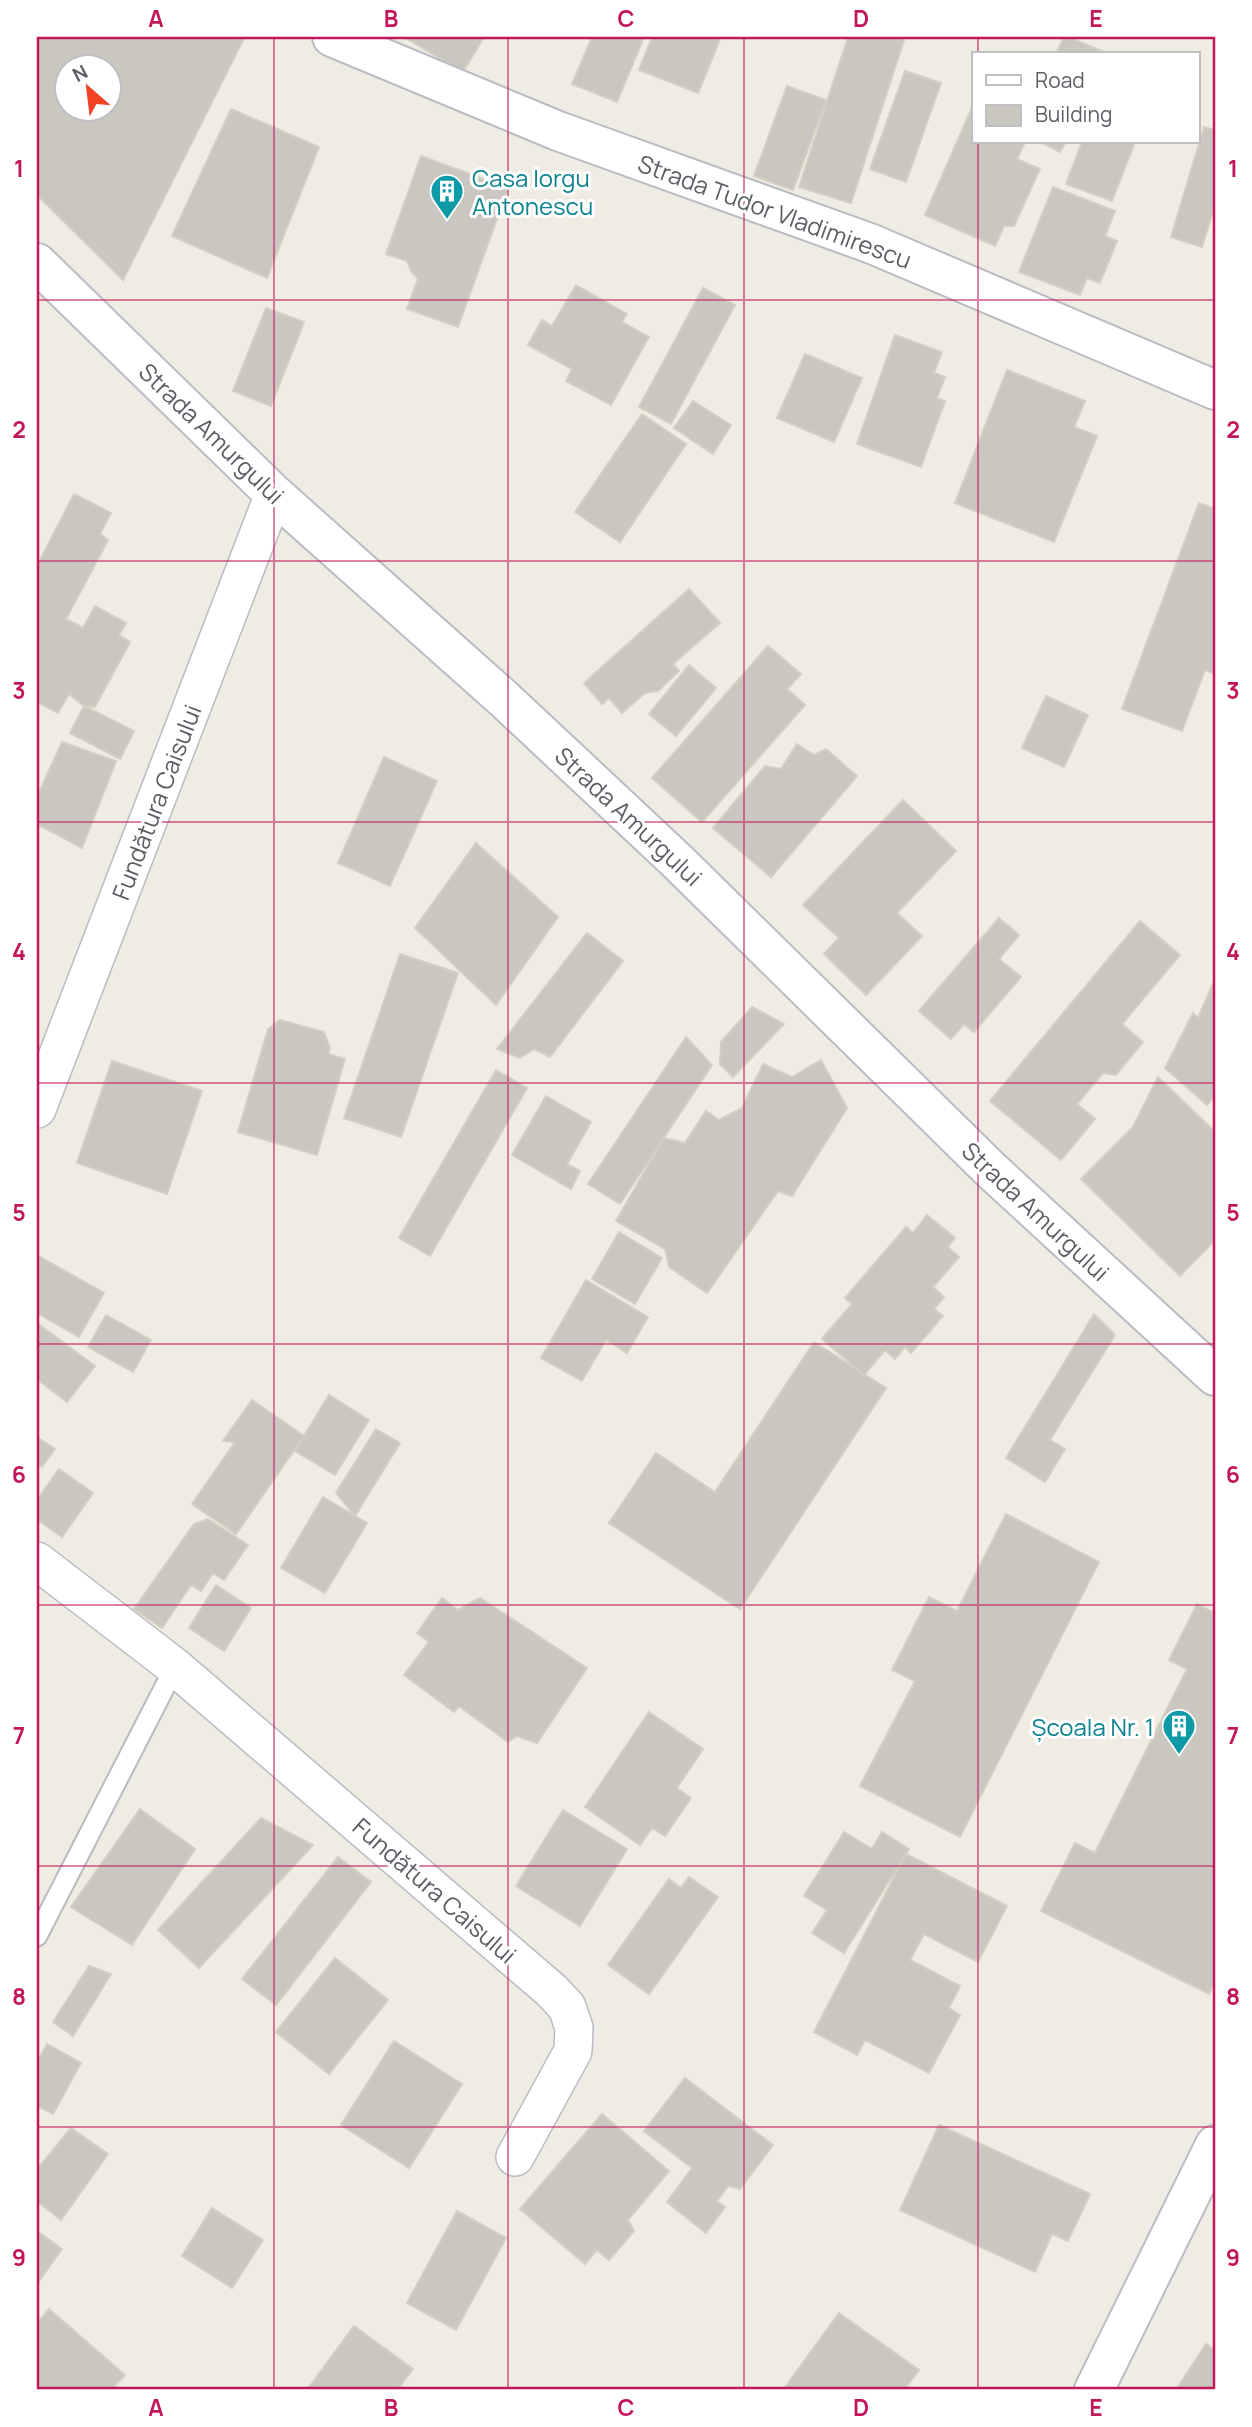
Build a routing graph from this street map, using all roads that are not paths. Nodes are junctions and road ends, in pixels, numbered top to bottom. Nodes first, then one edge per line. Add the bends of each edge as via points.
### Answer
1 (332, 37) edge
2 (37, 263) edge
3 (1215, 390) edge
4 (274, 494) junction
5 (37, 1110) edge
6 (1215, 1376) edge
7 (37, 1561) edge
8 (175, 1667) junction
9 (37, 1936) edge
10 (1215, 2145) edge
11 (515, 2157) dead end
12 (1094, 2390) edge

1 - 3 street, Strada Tudor Vladimirescu via 558,131 872,244
2 - 4 street, Strada Amurgului
4 - 5 street, Fundătura Caisului
4 - 6 street, Strada Amurgului via 637,823 991,1170
7 - 8 street, Fundătura Caisului
8 - 9 lane
8 - 11 street, Fundătura Caisului via 566,2007 574,2028 573,2051
10 - 12 street

